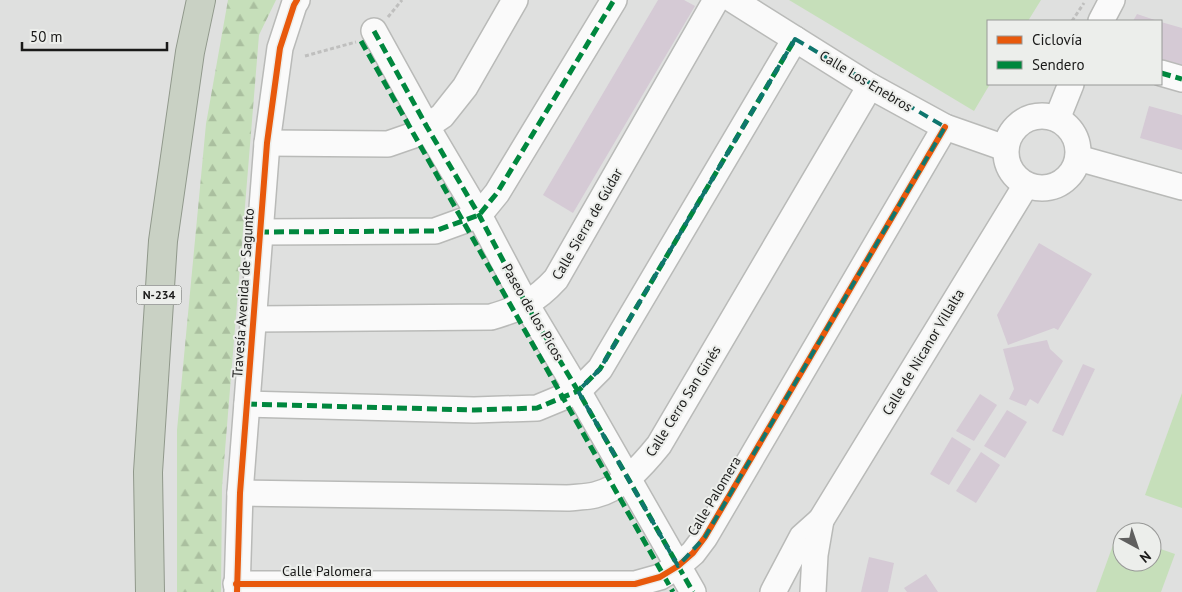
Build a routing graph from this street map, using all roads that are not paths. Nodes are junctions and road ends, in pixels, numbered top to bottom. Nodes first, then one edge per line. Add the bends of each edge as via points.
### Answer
1 (201, 0) edge
2 (297, 0) edge
3 (515, 0) edge
4 (614, 0) edge
5 (716, 0) edge
6 (733, 0) edge
7 (1112, 0) edge
8 (1102, 20) edge
9 (368, 36) dead end
10 (795, 39) junction
11 (1162, 73) edge
12 (1182, 79) edge
13 (1072, 85) edge
14 (870, 86) junction
15 (1057, 118) junction
16 (946, 127) junction
17 (420, 131) junction
18 (267, 143) junction
19 (1005, 148) junction
20 (1078, 158) junction
21 (1026, 185) junction
22 (1182, 187) edge
23 (471, 218) junction
24 (259, 232) junction
25 (520, 308) junction
26 (254, 318) junction
27 (571, 394) junction
28 (247, 404) junction
29 (620, 482) junction
30 (240, 493) junction
31 (821, 520) junction
32 (671, 578) edge
33 (236, 588) edge
34 (150, 592) edge
35 (693, 592) edge
36 (773, 592) edge
37 (812, 592) edge

1 - 34 highway, N-234 via 190,52 162,241 148,472
2 - 18 street, Travesía Avenida de Sagunto via 280,48
3 - 17 street via 465,87 442,116
4 - 23 street via 497,193
5 - 25 street, Calle Sierra de Gúdar via 556,279 541,295
6 - 10 street, Calle Los Enebros
7 - 8 street
9 - 17 street, Paseo de los Picos
10 - 14 street, Calle Los Enebros
10 - 27 street via 600,368
11 - 12 street
13 - 15 street
14 - 16 street, Calle Los Enebros
14 - 29 street, Calle Cerro San Ginés via 659,445 642,466
15 - 19 street via 1034,116 1024,120 1008,137
15 - 20 street via 1074,135
16 - 19 street, Calle Los Enebros
16 - 32 street, Calle Palomera via 705,537
17 - 18 street via 388,144
17 - 23 street, Paseo de los Picos
18 - 24 street, Travesía Avenida de Sagunto
19 - 21 street via 1010,171
20 - 21 street via 1068,177 1060,184 1050,188
20 - 22 street
21 - 31 street, Calle de Nicanor Villalta
23 - 24 street via 435,231
23 - 25 street, Paseo de los Picos
24 - 26 street, Travesía Avenida de Sagunto
25 - 26 street, Calle Sierra de Gúdar via 491,318
25 - 27 street, Paseo de los Picos
26 - 28 street, Travesía Avenida de Sagunto
27 - 28 street via 537,408 474,410
27 - 29 street, Paseo de los Picos
28 - 30 street, Travesía Avenida de Sagunto
29 - 30 street, Calle Cerro San Ginés via 596,495 568,498
29 - 32 street, Paseo de los Picos
30 - 33 street, Travesía Avenida de Sagunto
31 - 36 street, Calle de Nicanor Villalta via 802,538
31 - 37 street, Calle de Nicanor Villalta
32 - 33 street, Calle Palomera via 635,584
32 - 35 street, Paseo de los Picos

